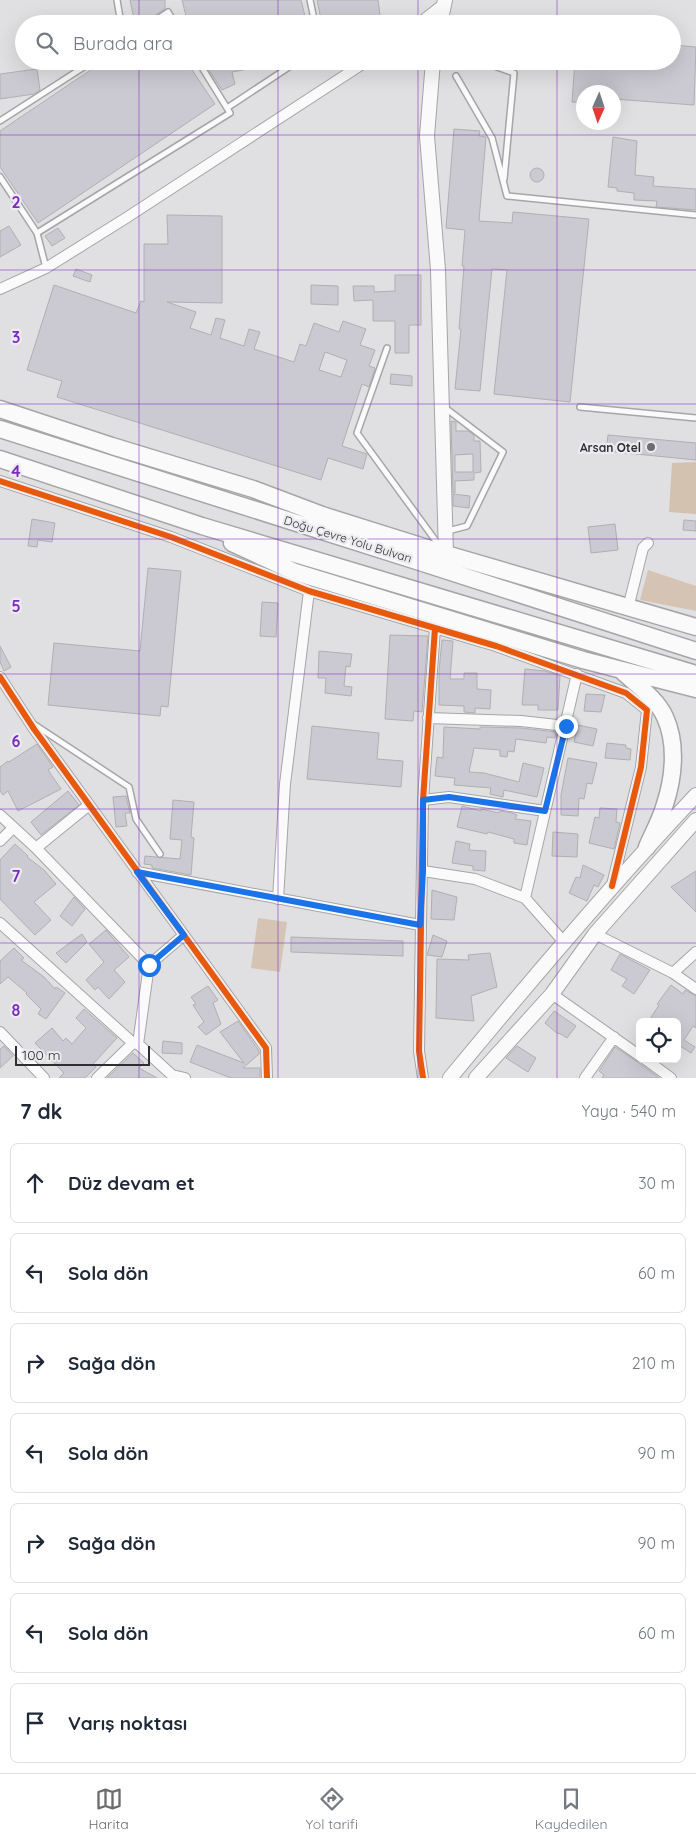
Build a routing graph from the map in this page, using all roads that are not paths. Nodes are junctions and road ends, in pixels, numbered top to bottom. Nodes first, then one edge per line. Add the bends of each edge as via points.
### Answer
1 (117, 0) edge
2 (310, 0) edge
3 (445, 1) edge
4 (120, 15) edge
5 (312, 15) edge
6 (429, 15) edge
7 (442, 15) edge
8 (79, 70) edge
9 (204, 70) edge
10 (284, 70) edge
11 (353, 70) edge
12 (432, 70) edge
13 (506, 70) edge
14 (456, 76) dead end
15 (227, 108) junction
16 (0, 121) edge
17 (0, 177) edge
18 (504, 184) junction
19 (696, 215) edge
20 (37, 233) junction
21 (46, 268) junction
22 (0, 289) edge
23 (387, 348) dead end
24 (441, 405) junction
25 (580, 407) dead end
26 (0, 409) edge
27 (696, 418) edge
28 (0, 430) edge
29 (0, 459) edge
30 (0, 481) edge
31 (202, 526) junction
32 (445, 532) junction
33 (171, 536) junction
34 (648, 543) dead end
35 (446, 554) junction
36 (295, 572) junction
37 (309, 591) junction
38 (628, 608) junction
39 (696, 627) edge
40 (435, 628) junction
41 (696, 651) edge
42 (622, 671) junction
43 (577, 674) junction
44 (696, 674) edge
45 (0, 677) edge
46 (696, 689) edge
47 (428, 718) junction
48 (28, 721) junction
49 (566, 726) junction
50 (696, 795) edge
51 (423, 800) junction
52 (89, 806) junction
53 (545, 811) junction
54 (0, 815) edge
55 (695, 822) edge
56 (14, 828) junction
57 (0, 840) edge
58 (647, 846) junction
59 (36, 848) junction
60 (160, 854) dead end
61 (423, 871) junction
62 (137, 872) junction
63 (612, 886) junction
64 (524, 898) junction
65 (278, 899) junction
66 (0, 923) edge
67 (420, 925) junction
68 (595, 934) junction
69 (184, 935) junction
70 (563, 942) junction
71 (696, 952) edge
72 (149, 965) junction
73 (673, 972) junction
74 (696, 990) edge
75 (552, 994) junction
76 (0, 1032) edge
77 (614, 1037) junction
78 (136, 1043) junction
79 (636, 1053) edge
80 (650, 1063) edge
81 (171, 1076) edge
82 (44, 1078) edge
83 (97, 1078) edge
84 (185, 1078) edge
85 (267, 1078) edge
86 (422, 1078) edge
87 (450, 1078) edge
88 (476, 1078) edge
89 (584, 1078) edge
90 (671, 1078) edge

1 - 4 lane
2 - 5 lane
3 - 6 street
3 - 7 main road
8 - 16 lane
9 - 15 lane
10 - 15 lane
11 - 21 street
12 - 24 main road via 428,136 438,270
13 - 18 lane via 514,73
14 - 18 lane via 492,138
15 - 20 lane via 230,113
17 - 20 lane
18 - 19 lane via 507,196
20 - 21 lane
21 - 22 street
23 - 35 lane via 357,433
24 - 32 main road
24 - 32 lane via 503,452 467,526
25 - 27 lane
26 - 35 highway
28 - 41 highway, Doğu Çevre Yolu Bulvarı
29 - 31 highway
30 - 33 street
31 - 36 highway
31 - 44 highway
32 - 35 main road
33 - 36 street
33 - 37 street
34 - 38 street via 643,548
35 - 38 highway
36 - 42 highway
37 - 40 street
37 - 65 street via 285,784
38 - 39 highway
40 - 43 street
40 - 47 street
42 - 46 highway
42 - 58 highway via 665,716 672,738 673,769 665,804
43 - 49 street
43 - 63 street via 626,693 647,710 641,767
45 - 48 street
47 - 49 street
47 - 51 street
48 - 52 street
48 - 60 lane via 129,787 136,819
49 - 53 street
50 - 58 main road
51 - 53 street via 449,797
51 - 61 street
52 - 59 street
52 - 62 street
53 - 64 street
54 - 56 street
55 - 68 main road
56 - 57 street
56 - 59 street
58 - 63 main road
59 - 72 street
61 - 64 street via 475,879
61 - 67 street
62 - 65 street
62 - 69 street
63 - 70 main road
64 - 70 street
65 - 67 street
66 - 78 street
67 - 86 street via 419,1051
68 - 73 street
68 - 75 main road
69 - 72 street
69 - 85 street via 266,1048
70 - 87 main road
71 - 73 street
72 - 78 street
73 - 74 street
75 - 77 street
75 - 88 main road
76 - 82 street
77 - 79 street
77 - 89 street
78 - 81 street
78 - 83 street
80 - 90 street
81 - 84 street

